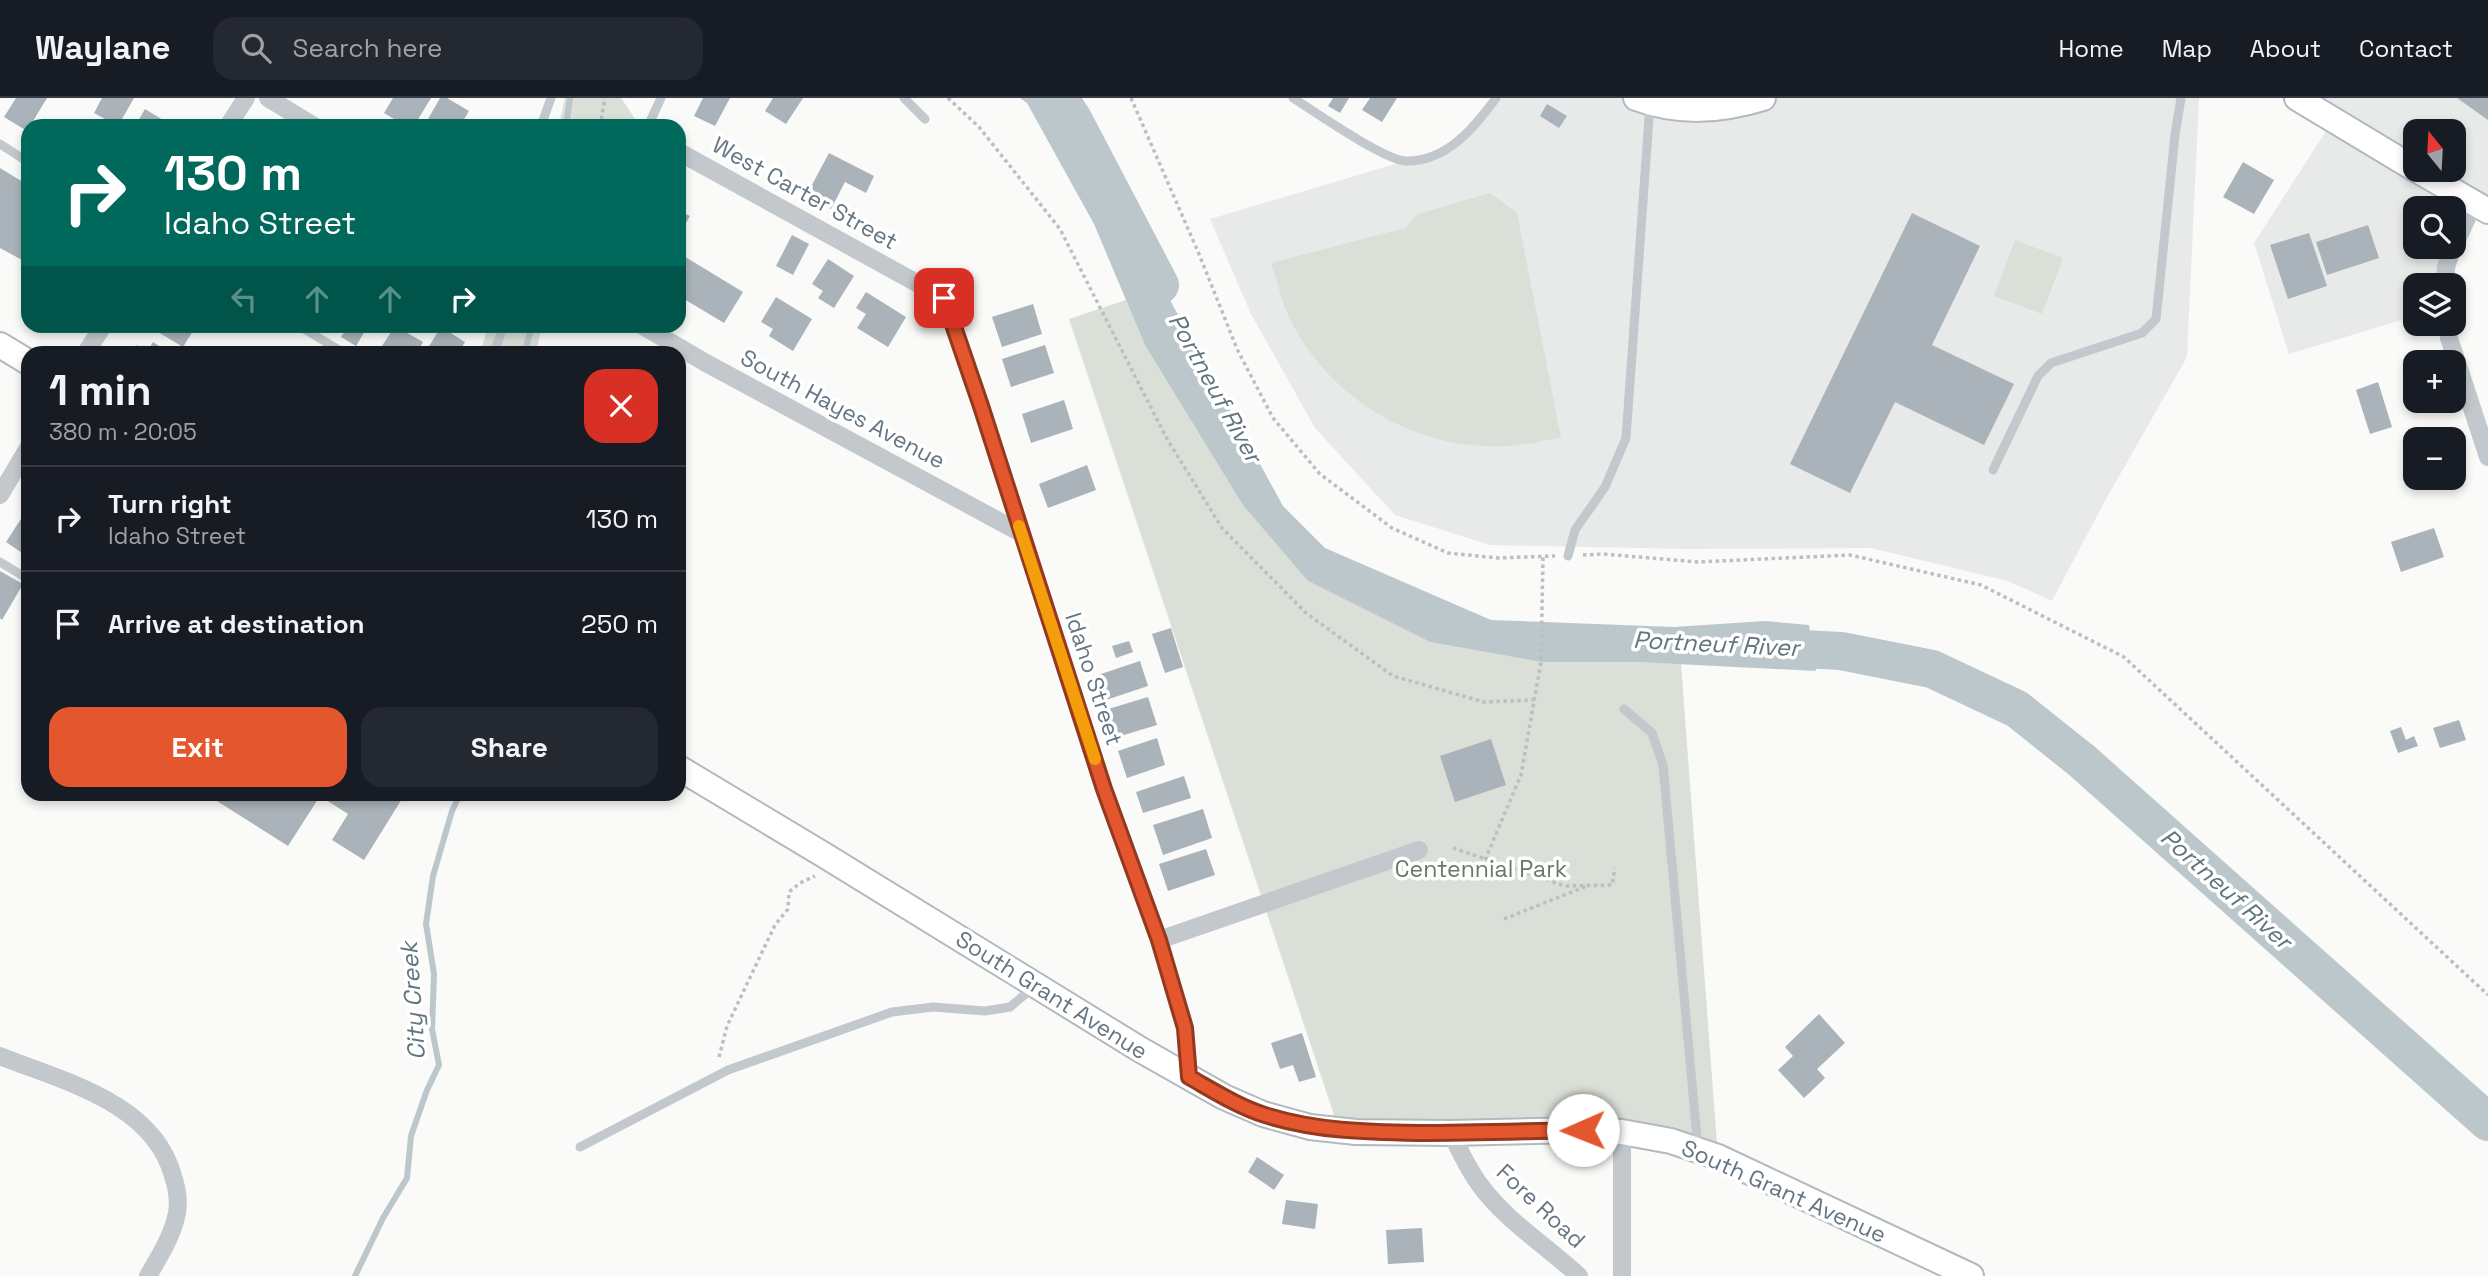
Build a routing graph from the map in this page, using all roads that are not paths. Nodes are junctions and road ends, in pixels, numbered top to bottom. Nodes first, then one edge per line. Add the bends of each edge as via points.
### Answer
1 (246, 98) edge
2 (268, 98) edge
3 (551, 98) edge
4 (661, 98) edge
5 (904, 98) edge
6 (1293, 98) edge
7 (1496, 98) edge
8 (1763, 98) edge
9 (2181, 98) edge
10 (2297, 98) edge
11 (1643, 101) edge
12 (232, 119) edge
13 (302, 119) edge
14 (544, 119) edge
15 (651, 119) edge
16 (925, 119) dead end
17 (0, 144) edge
18 (686, 156) edge
19 (21, 158) edge
20 (2403, 161) edge
21 (2438, 182) edge
22 (2481, 207) edge
23 (2466, 228) edge
24 (944, 298) joint
25 (311, 333) edge
26 (655, 333) edge
27 (2449, 336) edge
28 (0, 345) edge
29 (333, 346) edge
30 (677, 346) edge
31 (686, 351) edge
32 (21, 358) edge
33 (2488, 457) edge
34 (21, 460) edge
35 (1993, 470) dead end
36 (0, 495) edge
37 (1021, 533) junction
38 (1568, 556) road end
39 (0, 562) edge
40 (21, 575) edge
41 (1624, 709) dead end
42 (686, 772) edge
43 (1419, 850) dead end
44 (1159, 940) junction
45 (1036, 985) junction
46 (0, 1056) edge
47 (1189, 1077) junction
48 (1622, 1132) junction
49 (1451, 1133) junction
50 (580, 1147) dead end
51 (1698, 1151) junction
52 (148, 1276) edge
53 (1579, 1276) edge
54 (1622, 1276) edge
55 (1971, 1276) edge

1 - 12 street
2 - 13 street
3 - 14 lane
4 - 15 lane
5 - 16 lane
6 - 7 lane via 1371,147 1405,161 1441,154 1475,126
8 - 11 street via 1717,108 1677,110
9 - 35 lane via 2156,319 2142,333 2051,363 2038,376
10 - 20 street
11 - 38 lane via 1626,438 1605,487 1575,530
17 - 19 lane
18 - 24 street, West Carter Street
21 - 22 street
22 - 23 street
24 - 37 street, Idaho Street
25 - 29 lane
26 - 30 street, South Hayes Avenue
27 - 33 street
28 - 32 street
31 - 37 street, South Hayes Avenue
34 - 36 street
37 - 44 street, Idaho Street via 1104,789
39 - 40 lane
41 - 51 lane via 1652,733 1663,765
42 - 45 street, South Grant Avenue
43 - 44 street
44 - 47 street, Idaho Street via 1185,1028
45 - 47 street, South Grant Avenue
45 - 50 lane via 1010,1007 892,1012 713,1078
46 - 52 street via 110,1101 155,1138 170,1163 177,1213
47 - 49 street, South Grant Avenue via 1263,1114 1310,1127
48 - 49 street, South Grant Avenue
48 - 51 street, South Grant Avenue
48 - 54 street
49 - 53 street, Fore Road via 1472,1173 1495,1203
51 - 55 street, South Grant Avenue

